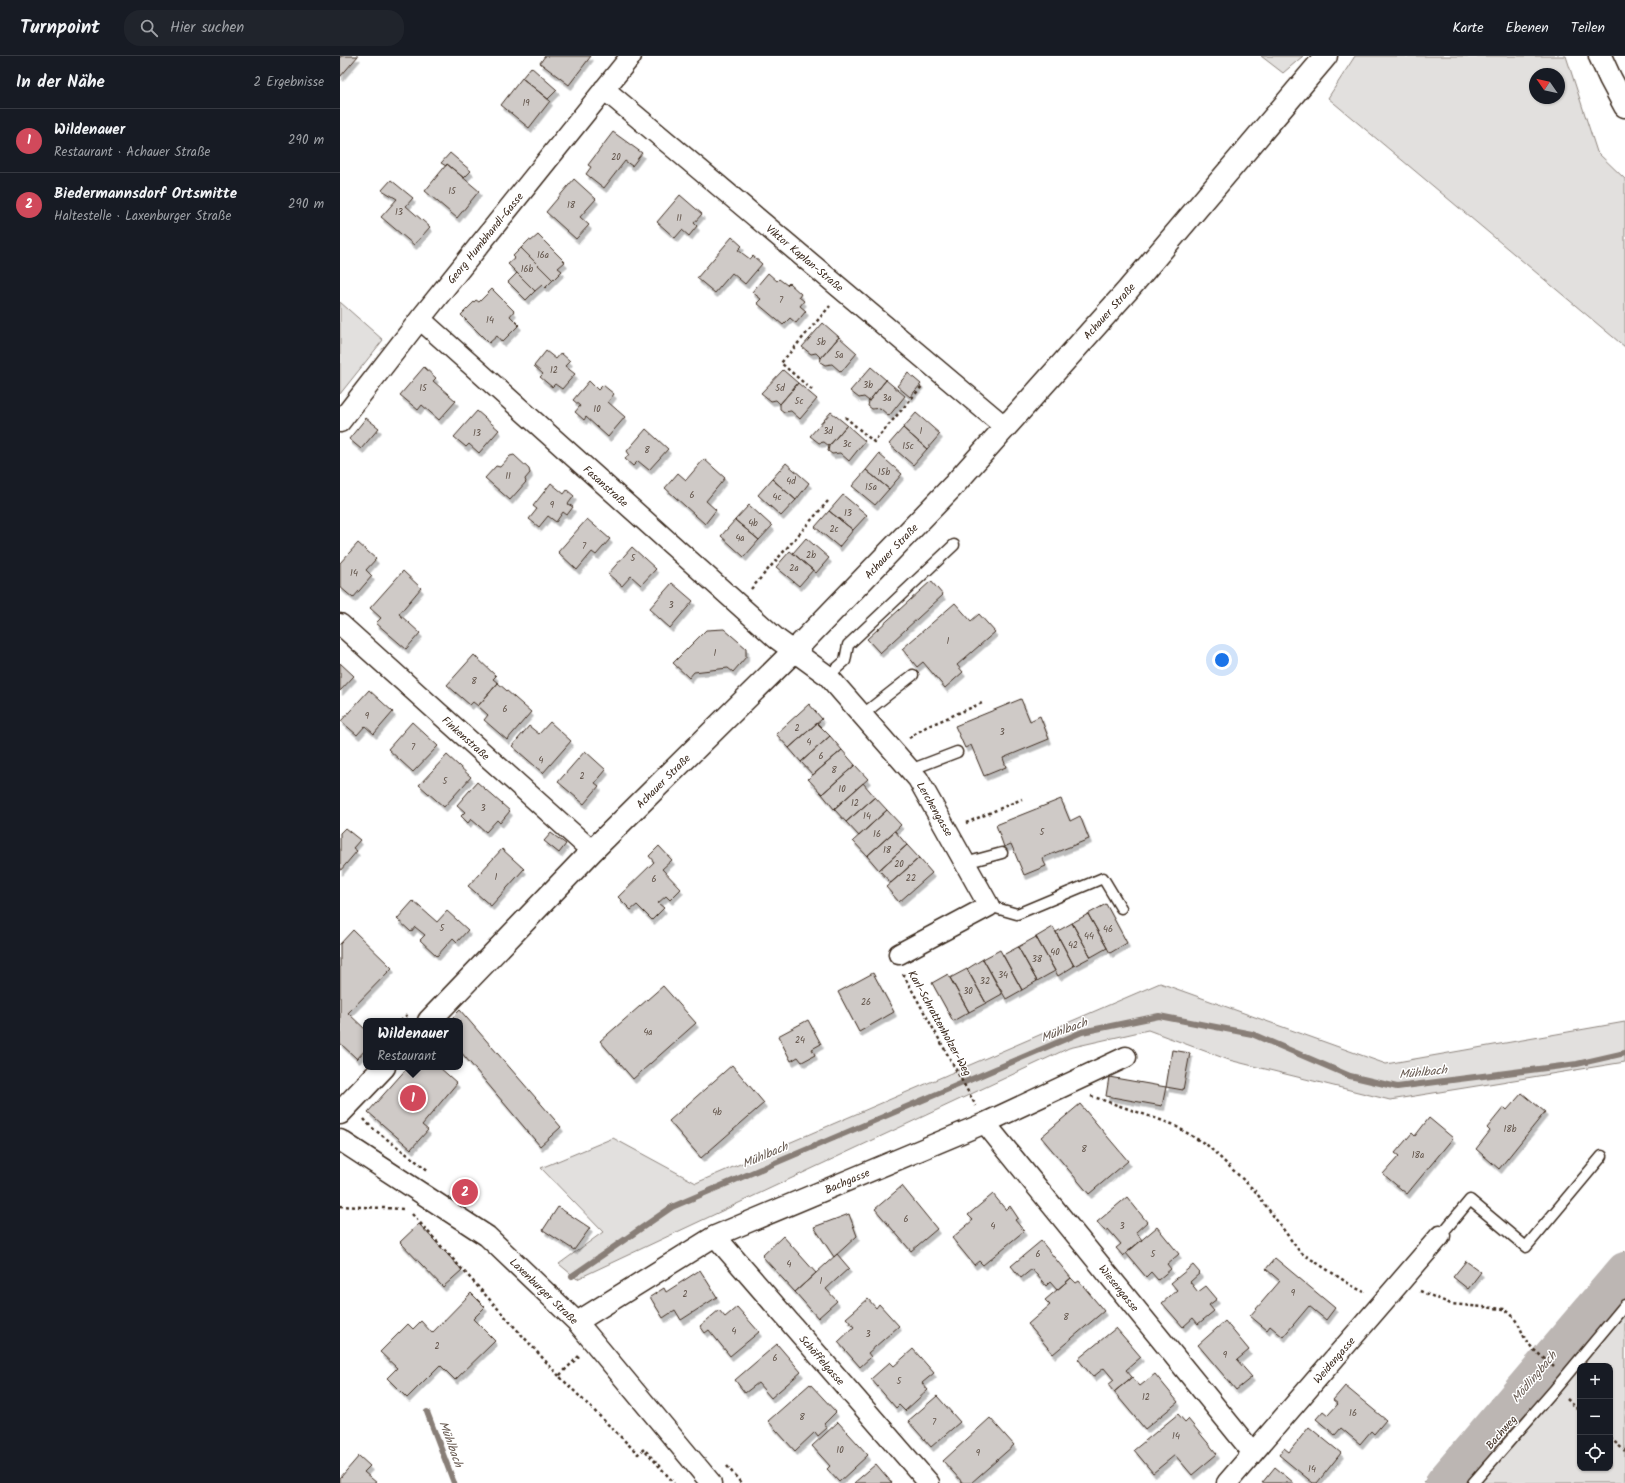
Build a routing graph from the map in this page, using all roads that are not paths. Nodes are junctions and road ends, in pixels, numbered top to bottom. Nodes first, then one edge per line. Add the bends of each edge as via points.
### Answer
1 (631, 56) edge
2 (1326, 56) edge
3 (1600, 56) edge
4 (604, 89) junction
5 (1625, 106) edge
6 (420, 319) junction
7 (340, 422) edge
8 (1005, 427) junction
9 (954, 545) dead end
10 (340, 624) edge
11 (794, 652) junction
12 (913, 675) dead end
13 (828, 676) junction
14 (862, 715) junction
15 (957, 752) dead end
16 (910, 770) junction
17 (592, 851) junction
18 (1002, 853) dead end
19 (965, 863) junction
20 (989, 906) junction
21 (1122, 908) dead end
22 (899, 954) road end
23 (432, 1018) edge
24 (1126, 1057) dead end
25 (381, 1070) edge
26 (340, 1113) edge
27 (985, 1123) junction
28 (340, 1140) edge
29 (1602, 1156) dead end
30 (715, 1236) junction
31 (1440, 1236) joint
32 (1625, 1305) edge
33 (577, 1322) junction
34 (1253, 1453) junction
35 (711, 1483) edge
36 (929, 1483) edge
37 (1227, 1483) edge
38 (1473, 1483) edge

1 - 4 street, Georg Humbhandl-Gasse
2 - 8 street, Achauer Straße via 1127,292
3 - 5 street
4 - 6 street, Georg Humbhandl-Gasse
4 - 8 street, Viktor Kaplan-Straße
6 - 7 street, Georg Humbhandl-Gasse
6 - 11 street, Fasanstraße
8 - 11 street, Achauer Straße via 953,486
9 - 13 lane via 848,644 845,661
10 - 17 street, Finkenstraße
11 - 13 street, Lerchengasse
11 - 17 street, Achauer Straße
12 - 14 lane
13 - 14 street, Lerchengasse
14 - 16 street, Lerchengasse
15 - 16 lane
16 - 19 street, Lerchengasse via 918,778
17 - 23 street, Achauer Straße
18 - 19 lane
19 - 20 street, Lerchengasse
20 - 21 lane via 1017,914 1103,878
20 - 22 street
24 - 27 street, Bachgasse
25 - 26 street
27 - 30 street, Bachgasse
27 - 34 street, Wiesengasse
28 - 33 street, Laxenburger Straße via 487,1236
29 - 31 lane via 1526,1247 1470,1200
30 - 33 street, Bachgasse
30 - 36 street, Schöffelgasse
31 - 34 street, Weidengasse
32 - 38 lane, Bachweg
33 - 35 street, Laxenburger Straße
34 - 37 street, Weidengasse

